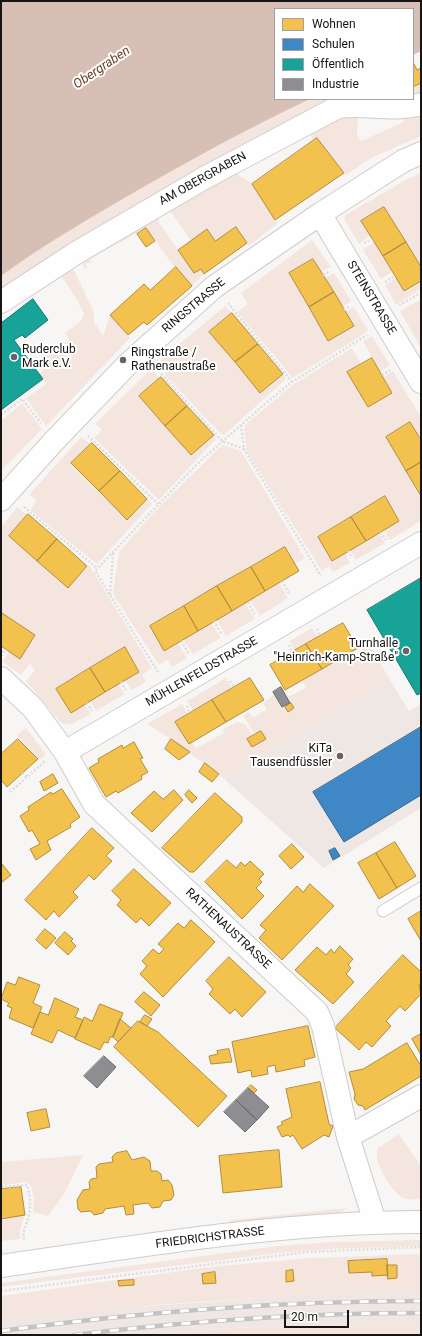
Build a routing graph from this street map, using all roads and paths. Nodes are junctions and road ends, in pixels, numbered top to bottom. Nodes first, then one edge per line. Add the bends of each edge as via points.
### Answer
1 (421, 104) edge
2 (421, 153) edge
3 (320, 214) junction
4 (214, 287) junction
5 (1, 302) edge
6 (386, 324) junction
7 (141, 352) junction
8 (292, 382) junction
9 (421, 382) edge
10 (1, 415) edge
11 (73, 422) junction
12 (41, 424) dead end
13 (241, 425) junction
14 (222, 441) junction
15 (244, 449) junction
16 (4, 497) edge
17 (158, 504) junction
18 (44, 523) junction
19 (42, 526) dead end
20 (421, 544) edge
21 (75, 549) junction
22 (113, 552) junction
23 (73, 553) dead end
24 (97, 568) junction
25 (110, 595) junction
26 (332, 595) junction
27 (5, 649) dead end
28 (1, 656) edge
29 (1, 678) edge
30 (170, 691) junction
31 (63, 749) junction
32 (22, 773) dead end
33 (27, 777) junction
34 (10, 792) dead end
35 (421, 888) edge
36 (383, 911) dead end
37 (421, 1096) edge
38 (348, 1137) junction
39 (1, 1187) edge
40 (375, 1222) junction
41 (421, 1222) edge
42 (24, 1243) dead end
43 (421, 1247) edge
44 (1, 1266) edge
45 (1, 1291) edge

1 - 5 street, AM OBERGRABEN via 402,108 353,105 338,107 206,177 76,253
2 - 3 street, RINGSTRASSE via 403,161
3 - 4 street, RINGSTRASSE
3 - 6 street, STEINSTRASSE
4 - 7 street, RINGSTRASSE
4 - 8 path
6 - 8 path
6 - 9 street, STEINSTRASSE
7 - 11 street, RINGSTRASSE
7 - 14 path
8 - 13 path
10 - 12 path via 22,399
11 - 16 street, RINGSTRASSE
11 - 17 path
13 - 14 path
13 - 15 path
14 - 15 path
14 - 17 path
15 - 26 path
16 - 18 path
17 - 22 path
18 - 19 path
18 - 21 path
20 - 26 street, MÜHLENFELDSTRASSE
21 - 23 path
21 - 24 path
22 - 24 path
22 - 25 path
24 - 25 path via 95,571
25 - 30 path
26 - 30 street, MÜHLENFELDSTRASSE
27 - 28 path
29 - 31 street, RATHENAUSTRASSE via 33,708
30 - 31 street, MÜHLENFELDSTRASSE
31 - 33 path
31 - 38 street, RATHENAUSTRASSE via 94,804 317,1012 323,1026
32 - 33 path
33 - 34 path
35 - 36 lane
37 - 38 street
38 - 40 street, RATHENAUSTRASSE
39 - 42 path via 27,1186 30,1201 29,1216 23,1230
40 - 41 street, FRIEDRICHSTRASSE
40 - 44 street, FRIEDRICHSTRASSE via 217,1236
43 - 45 path via 306,1252

